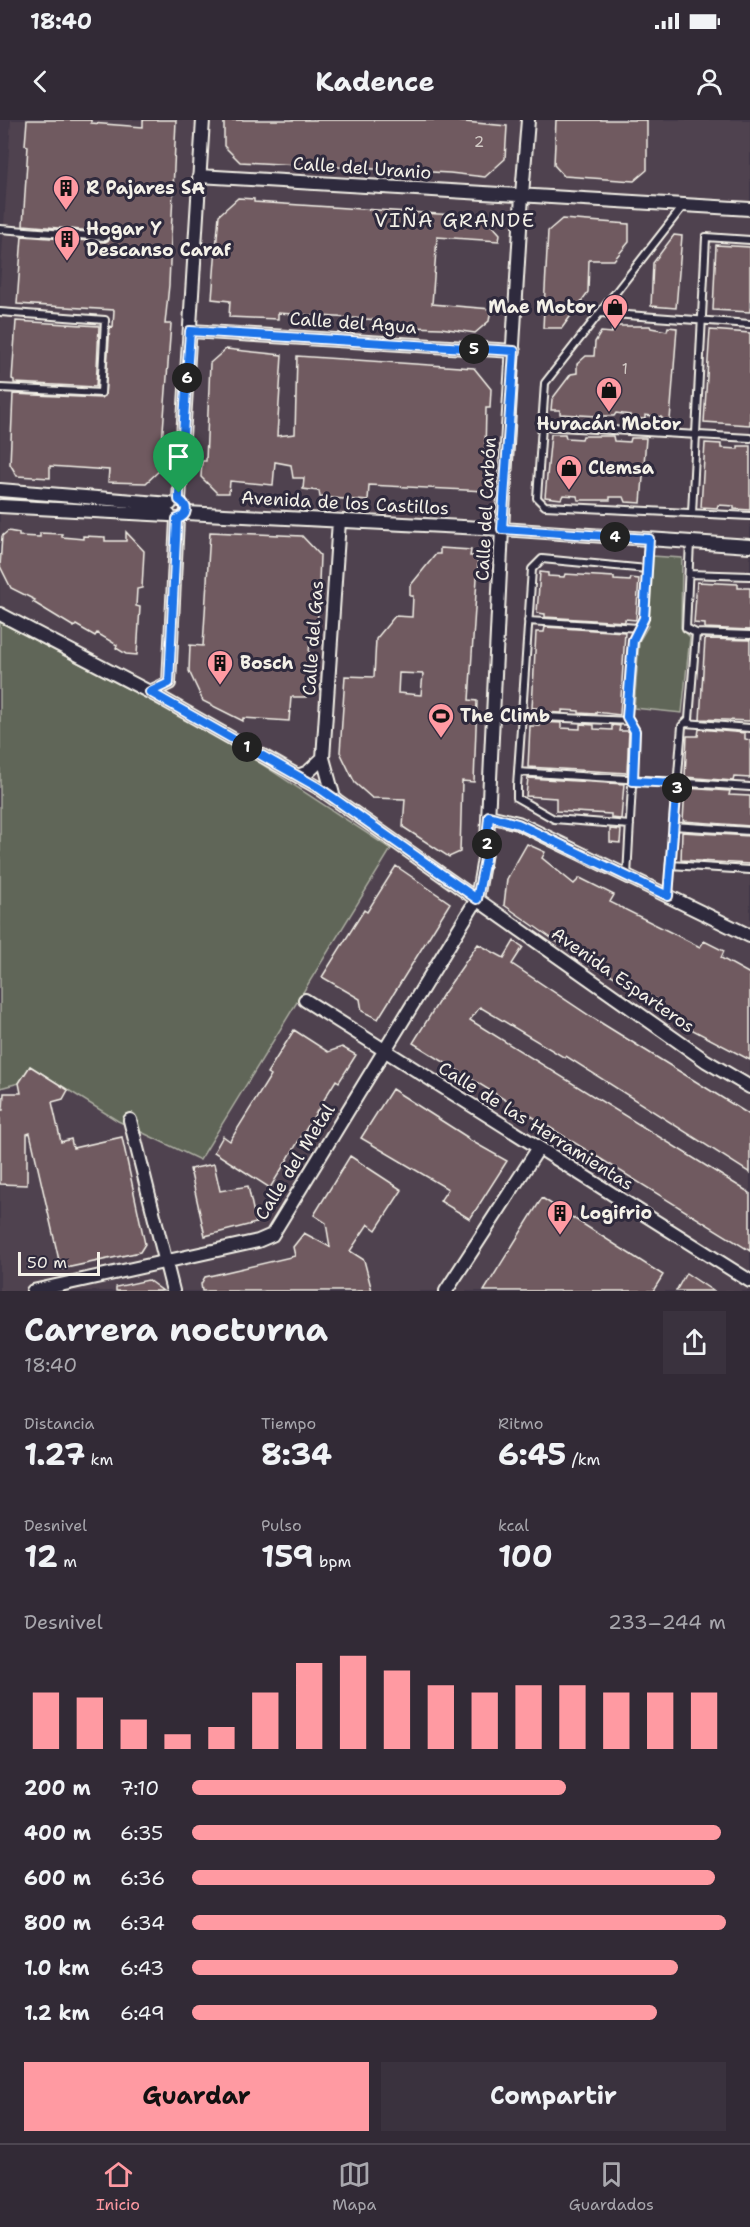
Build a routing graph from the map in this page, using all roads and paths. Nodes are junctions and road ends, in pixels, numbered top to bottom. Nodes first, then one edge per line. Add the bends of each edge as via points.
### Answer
1 (203, 120) edge
2 (528, 120) edge
3 (200, 176) junction
4 (522, 195) junction
5 (685, 204) junction
6 (750, 209) edge
7 (0, 230) edge
8 (105, 237) dead end
9 (750, 240) edge
10 (0, 312) edge
11 (600, 313) junction
12 (702, 320) junction
13 (750, 324) edge
14 (190, 331) junction
15 (514, 351) junction
16 (0, 388) edge
17 (542, 426) junction
18 (696, 435) junction
19 (750, 438) edge
20 (0, 490) edge
21 (0, 506) edge
22 (176, 510) junction
23 (692, 513) junction
24 (750, 516) edge
25 (339, 521) junction
26 (502, 529) junction
27 (649, 539) junction
28 (690, 542) junction
29 (750, 546) edge
30 (647, 569) junction
31 (689, 574) junction
32 (750, 576) edge
33 (0, 615) edge
34 (528, 621) junction
35 (639, 628) junction
36 (696, 633) junction
37 (750, 635) edge
38 (169, 683) junction
39 (155, 694) junction
40 (178, 708) junction
41 (522, 716) junction
42 (630, 722) junction
43 (685, 723) junction
44 (750, 728) edge
45 (323, 758) junction
46 (518, 772) junction
47 (298, 776) junction
48 (633, 781) junction
49 (677, 783) junction
50 (750, 787) edge
51 (334, 798) junction
52 (489, 816) junction
53 (630, 825) junction
54 (674, 826) junction
55 (750, 831) edge
56 (670, 865) junction
57 (750, 870) edge
58 (627, 876) junction
59 (668, 896) junction
60 (477, 899) junction
61 (750, 936) edge
62 (304, 1000) dead end
63 (384, 1051) junction
64 (750, 1088) edge
65 (130, 1120) dead end
66 (538, 1149) junction
67 (166, 1261) junction
68 (750, 1281) edge
69 (52, 1289) edge
70 (33, 1291) edge
71 (173, 1291) edge
72 (446, 1291) edge

1 - 3 street
2 - 4 street, Calle del Carbón
3 - 4 street, Calle del Uranio
3 - 14 street
4 - 5 street, Calle del Uranio
4 - 15 street, Calle del Carbón
5 - 6 street, Calle del Uranio
5 - 11 lane
7 - 8 lane
9 - 12 lane via 706,237
10 - 16 lane via 105,320 101,393
11 - 12 lane
11 - 17 lane via 545,383
12 - 13 lane
12 - 18 lane
14 - 15 street, Calle del Agua
14 - 22 street
15 - 26 street, Calle del Carbón
17 - 18 lane
17 - 23 lane via 537,498 544,506
18 - 19 lane
18 - 23 lane
20 - 22 street, Avenida de los Castillos
21 - 22 street, Avenida de los Castillos
22 - 25 street, Avenida de los Castillos
22 - 38 street
23 - 24 lane
25 - 26 street, Avenida de los Castillos
25 - 45 street, Calle del Gas
26 - 27 street, Avenida de los Castillos
26 - 52 street, Calle del Carbón
27 - 28 street, Avenida de los Castillos
27 - 30 lane
28 - 29 street, Avenida de los Castillos
28 - 31 lane
30 - 34 lane via 542,560 532,569
30 - 35 lane via 644,618
31 - 32 lane
31 - 36 lane via 686,628
33 - 39 street, Avenida Esparteros
34 - 35 lane
34 - 41 lane
35 - 42 lane via 633,640 627,717
36 - 37 lane
36 - 43 lane via 689,719
38 - 39 street
38 - 40 street
39 - 40 street, Avenida Esparteros
40 - 47 street, Avenida Esparteros
41 - 42 lane
41 - 46 lane
42 - 48 lane via 635,731
43 - 44 lane
43 - 49 lane
45 - 47 street
45 - 51 street, Calle del Gas
46 - 48 lane
46 - 53 lane via 517,798 554,819
47 - 51 street, Avenida Esparteros
48 - 49 lane
48 - 53 lane
49 - 50 lane
49 - 54 lane
51 - 60 street, Avenida Esparteros
52 - 58 street via 518,824
52 - 60 street, Calle del Carbón
53 - 58 lane
54 - 55 lane
54 - 56 lane
56 - 57 lane
56 - 59 lane
58 - 59 street
59 - 61 street
60 - 63 street, Calle del Metal
60 - 64 street, Avenida Esparteros
62 - 63 street, Calle de las Herramientas
63 - 66 street, Calle de las Herramientas
63 - 67 street, Calle del Metal via 272,1235
65 - 67 street
66 - 68 street, Calle de las Herramientas
66 - 72 street
67 - 69 street, Calle del Metal
67 - 71 street
69 - 70 street, Calle del Metal

